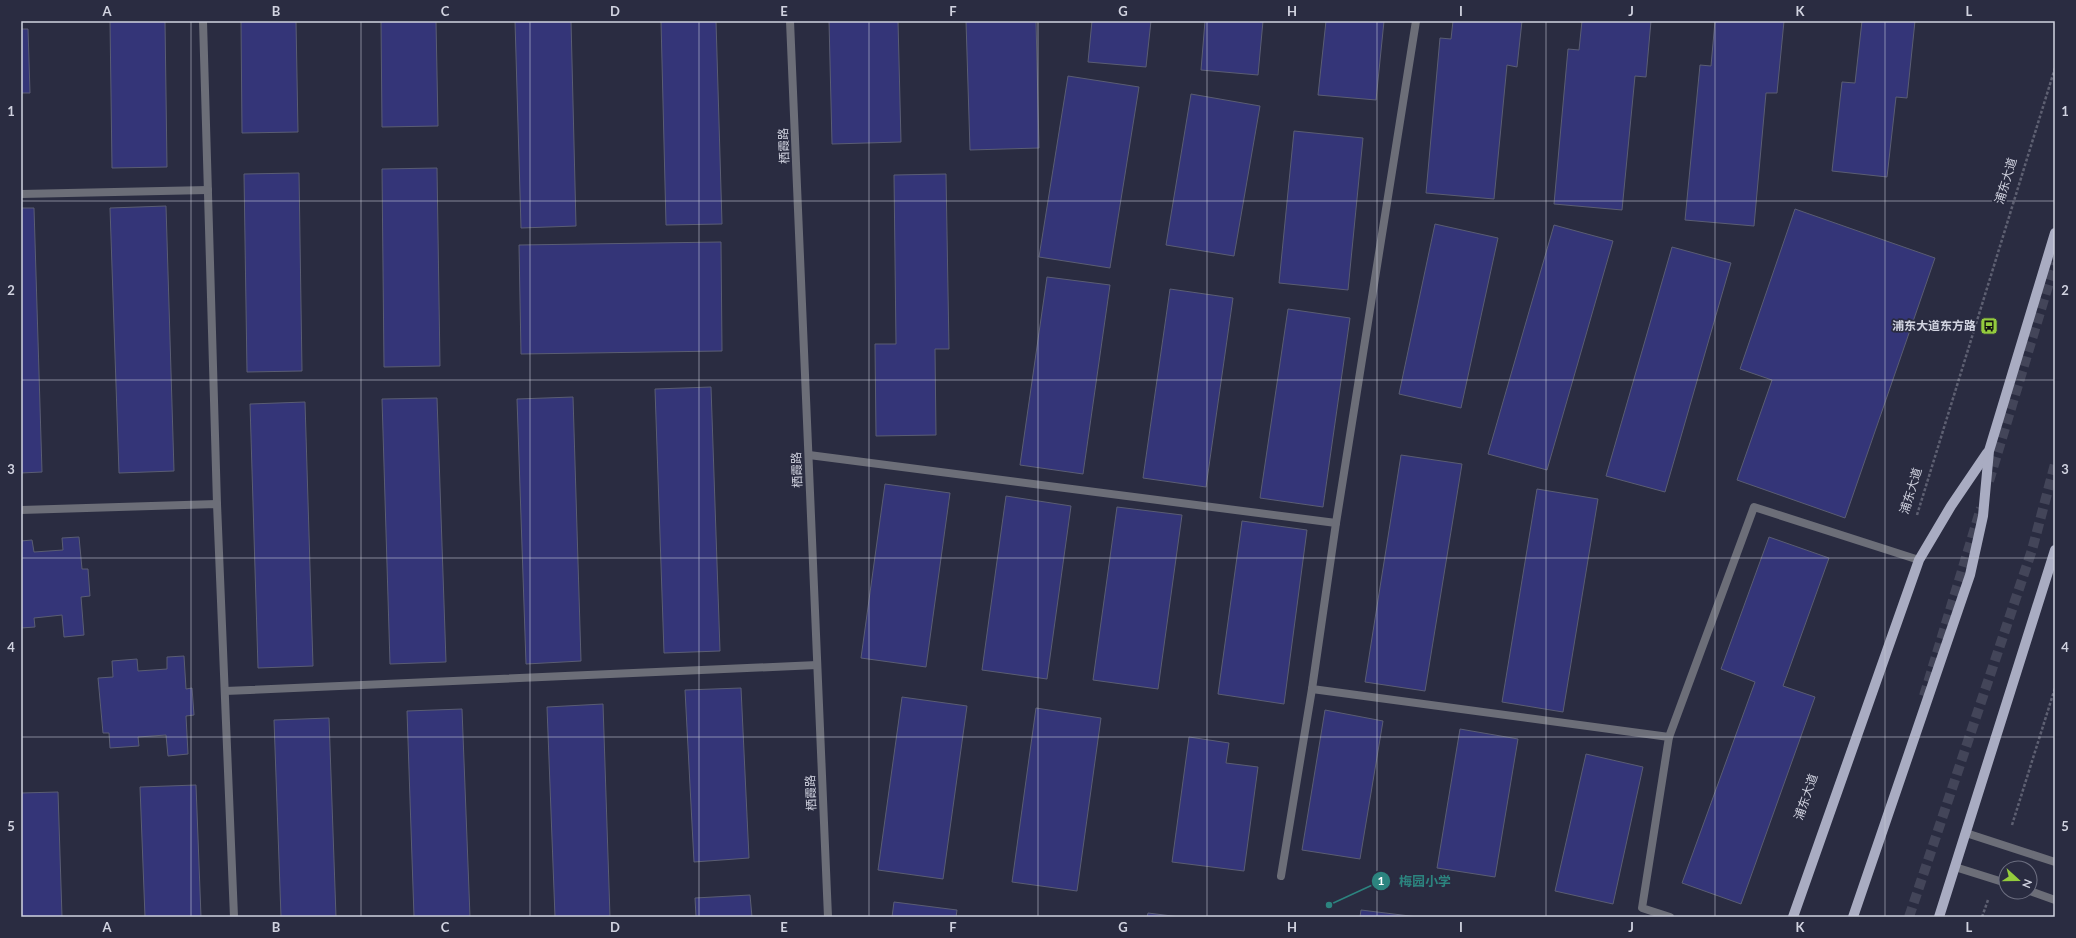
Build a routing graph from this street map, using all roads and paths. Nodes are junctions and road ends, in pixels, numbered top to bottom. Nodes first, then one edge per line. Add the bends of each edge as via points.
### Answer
1 (203, 21) edge
2 (790, 21) edge
3 (1416, 21) edge
4 (2055, 68) edge
5 (208, 190) junction
6 (21, 194) edge
7 (2055, 233) edge
8 (1988, 451) junction
9 (808, 455) junction
10 (216, 504) junction
11 (21, 510) edge
12 (1916, 519) dead end
13 (1336, 523) junction
14 (2055, 550) edge
15 (1919, 560) junction
16 (817, 665) junction
17 (2055, 688) edge
18 (1312, 689) junction
19 (225, 691) junction
20 (1669, 737) junction
21 (1966, 833) junction
22 (2005, 846) junction
23 (2055, 862) edge
24 (1955, 867) junction
25 (1281, 876) dead end
26 (1994, 879) junction
27 (1998, 880) edge
28 (2038, 894) edge
29 (2055, 900) edge
30 (234, 917) edge
31 (828, 917) edge
32 (1670, 917) edge
33 (1793, 917) edge
34 (1853, 917) edge
35 (1939, 917) edge
36 (1982, 917) edge

1 - 5 street
2 - 9 street, 栖霞路
3 - 13 street
4 - 12 path, 浦东大道
5 - 6 street
5 - 10 street
7 - 8 main road
8 - 15 main road
8 - 34 main road via 1983,516 1970,575
9 - 13 street
9 - 16 street, 栖霞路
10 - 11 street
10 - 19 street
13 - 18 street
14 - 21 main road
15 - 20 street via 1754,507
15 - 33 main road
16 - 19 street
16 - 31 street, 栖霞路
17 - 22 path
18 - 20 street
18 - 25 street
19 - 30 street
20 - 32 street via 1642,908
21 - 22 street
21 - 24 main road
22 - 23 street
24 - 26 street
24 - 35 main road
26 - 27 street
26 - 36 path
28 - 29 street

